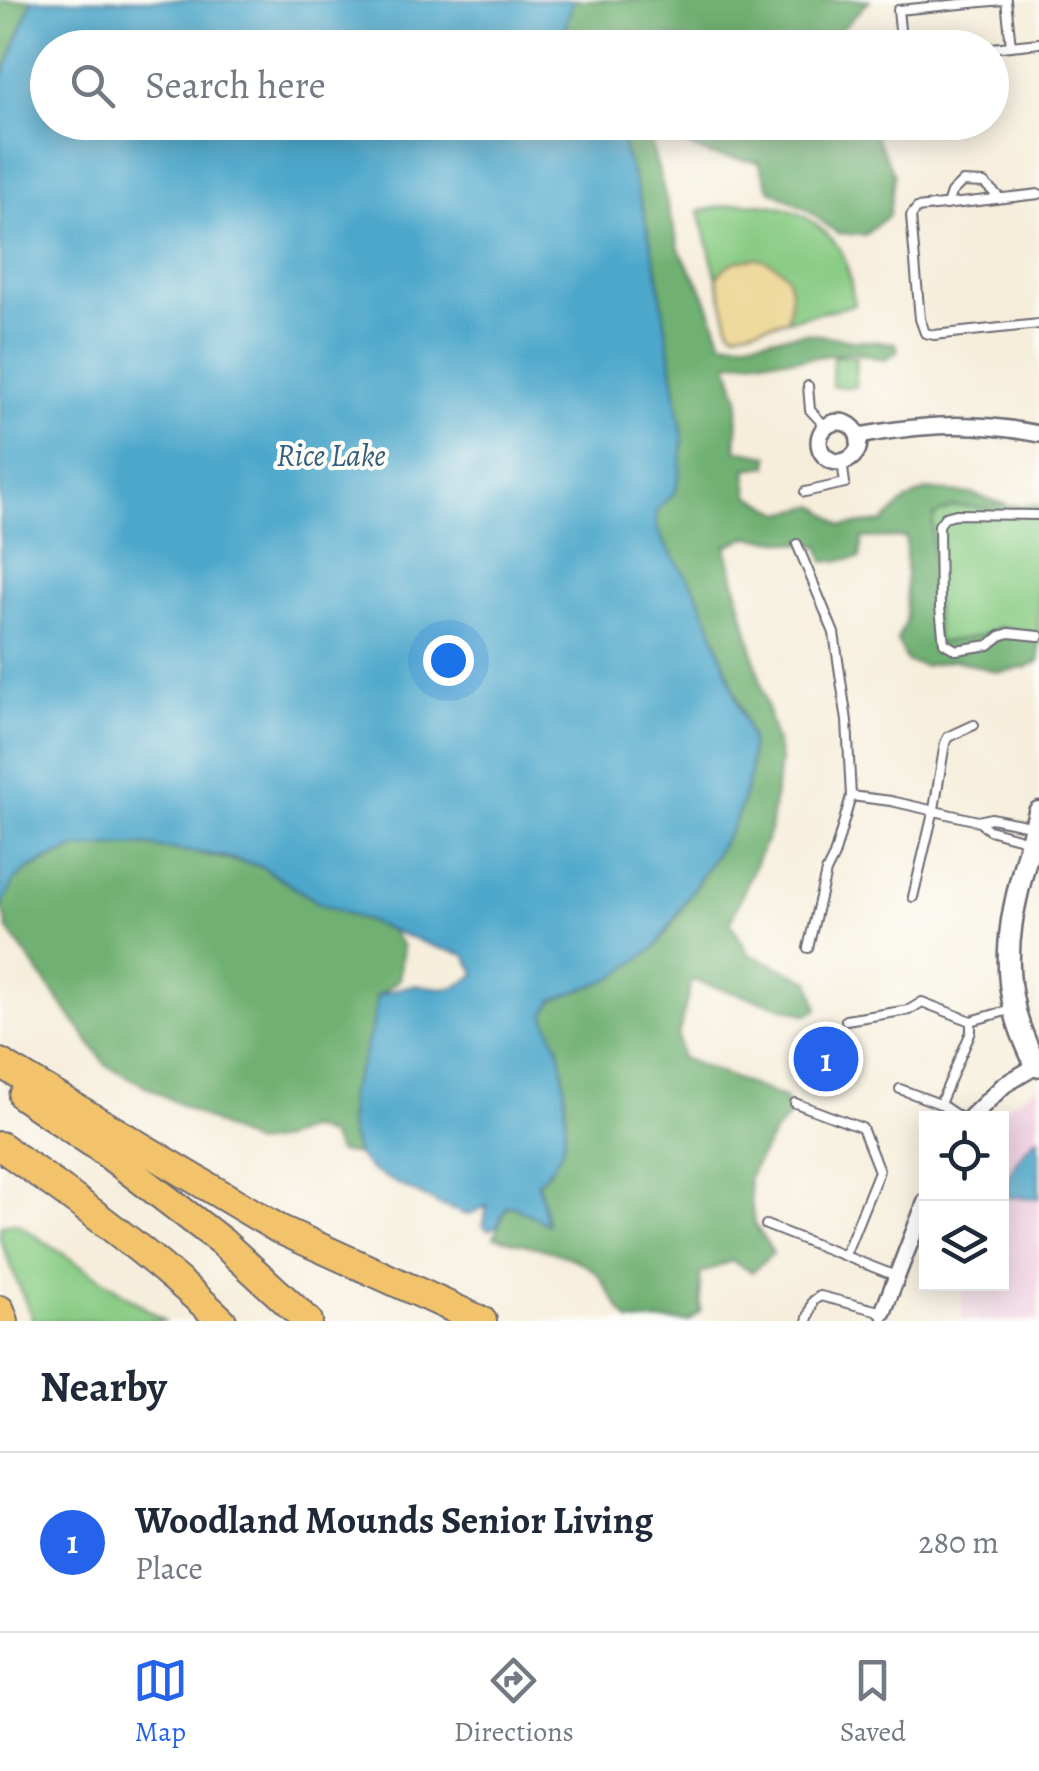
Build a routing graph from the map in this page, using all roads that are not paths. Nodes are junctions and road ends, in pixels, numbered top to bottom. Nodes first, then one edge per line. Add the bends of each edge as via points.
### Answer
1 (1005, 0) edge
2 (900, 30) edge
3 (1039, 43) edge
4 (1009, 46) edge
5 (1012, 46) junction
6 (1039, 194) edge
7 (1000, 198) junction
8 (947, 204) junction
9 (1039, 324) edge
10 (808, 386) dead end
11 (826, 427) junction
12 (1039, 434) edge
13 (859, 436) junction
14 (842, 462) junction
15 (805, 492) dead end
16 (1039, 515) edge
17 (797, 544) dead end
18 (1039, 636) edge
19 (974, 725) dead end
20 (851, 796) junction
21 (934, 809) junction
22 (978, 821) junction
23 (1035, 827) edge
24 (914, 897) dead end
25 (808, 948) dead end
26 (1014, 1008) junction
27 (846, 1020) dead end
28 (971, 1021) junction
29 (0, 1064) edge
30 (1037, 1065) edge
31 (0, 1081) edge
32 (900, 1088) dead end
33 (795, 1102) dead end
34 (940, 1104) junction
35 (950, 1111) edge
36 (977, 1111) edge
37 (0, 1146) edge
38 (766, 1225) dead end
39 (919, 1236) edge
40 (845, 1255) junction
41 (896, 1276) junction
42 (0, 1310) edge
43 (882, 1316) edge
44 (4, 1321) edge
45 (222, 1321) edge
46 (308, 1321) edge
47 (482, 1321) edge
48 (806, 1321) edge

1 - 2 lane via 898,10
1 - 5 lane
3 - 5 lane
4 - 5 lane
6 - 7 lane
7 - 8 lane
7 - 8 lane via 984,183 962,182
8 - 9 lane via 911,212 925,333
10 - 11 lane via 810,410
11 - 13 street via 843,422
11 - 14 street via 820,449 827,459
12 - 13 street via 952,424
13 - 14 street via 856,454
14 - 15 lane via 845,484
16 - 18 lane via 956,514 939,525 944,643 956,650 990,645 1009,633
17 - 20 lane via 834,633
19 - 21 lane via 945,743
20 - 21 lane
20 - 25 lane
21 - 22 lane
21 - 24 lane
22 - 23 lane
22 - 23 lane via 989,830
23 - 26 street via 1010,924
26 - 28 lane
26 - 30 street
27 - 28 lane via 910,1010 922,1002
28 - 34 lane
29 - 47 highway via 280,1229
30 - 36 street
31 - 46 highway via 221,1241
32 - 34 lane
33 - 40 lane via 862,1128 879,1171
34 - 35 lane
37 - 45 highway
38 - 40 lane
39 - 41 street
40 - 41 lane
41 - 43 street
42 - 44 highway
43 - 48 lane via 820,1296

